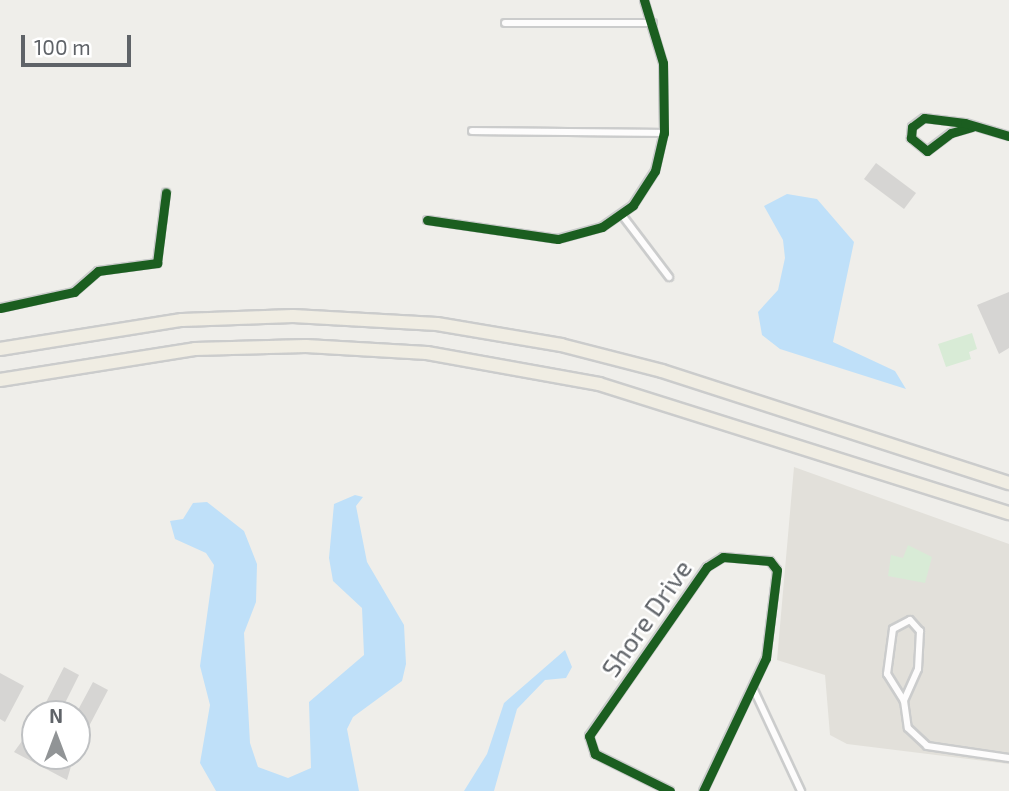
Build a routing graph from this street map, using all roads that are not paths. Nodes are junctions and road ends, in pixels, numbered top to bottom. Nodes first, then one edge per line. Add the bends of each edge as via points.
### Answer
1 (644, 0) edge
2 (505, 23) dead end
3 (653, 23) junction
4 (972, 127) junction
5 (471, 131) dead end
6 (664, 133) junction
7 (1009, 136) edge
8 (166, 193) dead end
9 (622, 215) junction
10 (427, 220) dead end
11 (668, 277) dead end
12 (0, 308) edge
13 (0, 349) edge
14 (0, 380) edge
15 (1009, 481) edge
16 (1009, 515) edge
17 (753, 687) junction
18 (904, 701) junction
19 (1009, 758) edge
20 (670, 791) edge
21 (703, 791) edge
22 (801, 791) edge

1 - 3 street
2 - 3 street
3 - 6 street via 663,63
4 - 4 street via 925,118 912,127 911,138 927,152 951,133
4 - 7 street
5 - 6 street
6 - 9 street via 651,181
8 - 12 street via 160,258 153,265 98,271 74,292
9 - 10 street via 589,233 558,239
9 - 11 street
13 - 15 highway via 182,320 293,316 437,324 636,364
14 - 16 highway via 205,348 427,353 598,384
17 - 20 street, Shore Drive via 770,644 777,570 770,561 723,557 707,566 589,736 595,754
17 - 21 street
17 - 22 street
18 - 18 street via 915,681 920,634 906,620 893,629 887,674
18 - 19 street via 908,728 927,746

